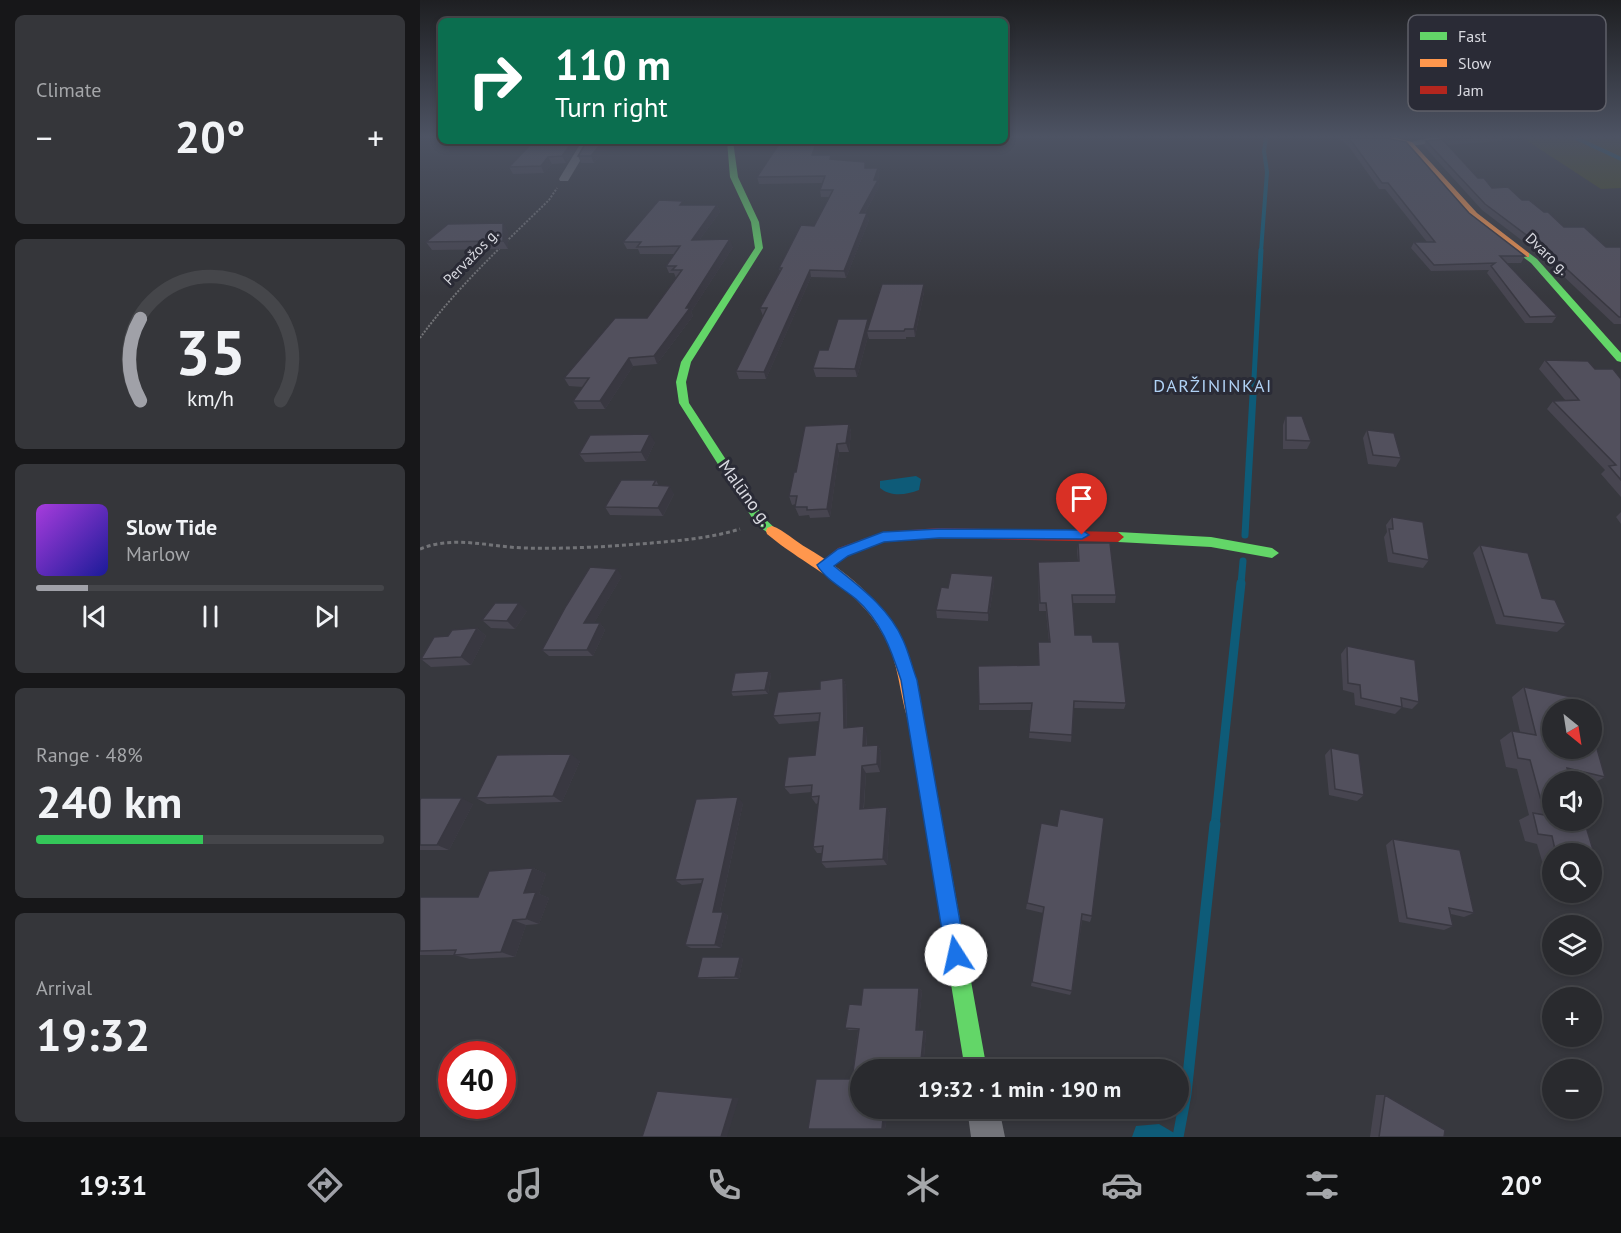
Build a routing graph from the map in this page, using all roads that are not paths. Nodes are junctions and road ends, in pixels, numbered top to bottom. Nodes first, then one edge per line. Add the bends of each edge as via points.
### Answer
1 (740, 191) edge
2 (1453, 191) edge
3 (1621, 359) edge
4 (1272, 553) dead end
5 (824, 565) junction
6 (974, 1059) edge
7 (985, 1119) edge
8 (987, 1137) edge

1 - 5 street, Malūno g. via 754,222 759,248 686,362 680,386 684,403 760,520
2 - 3 street, Dvaro g. via 1474,215 1534,261
4 - 5 street via 1199,541 939,533 883,537 843,552
5 - 6 street, Malūno g. via 880,616 896,641 909,680
7 - 8 street

